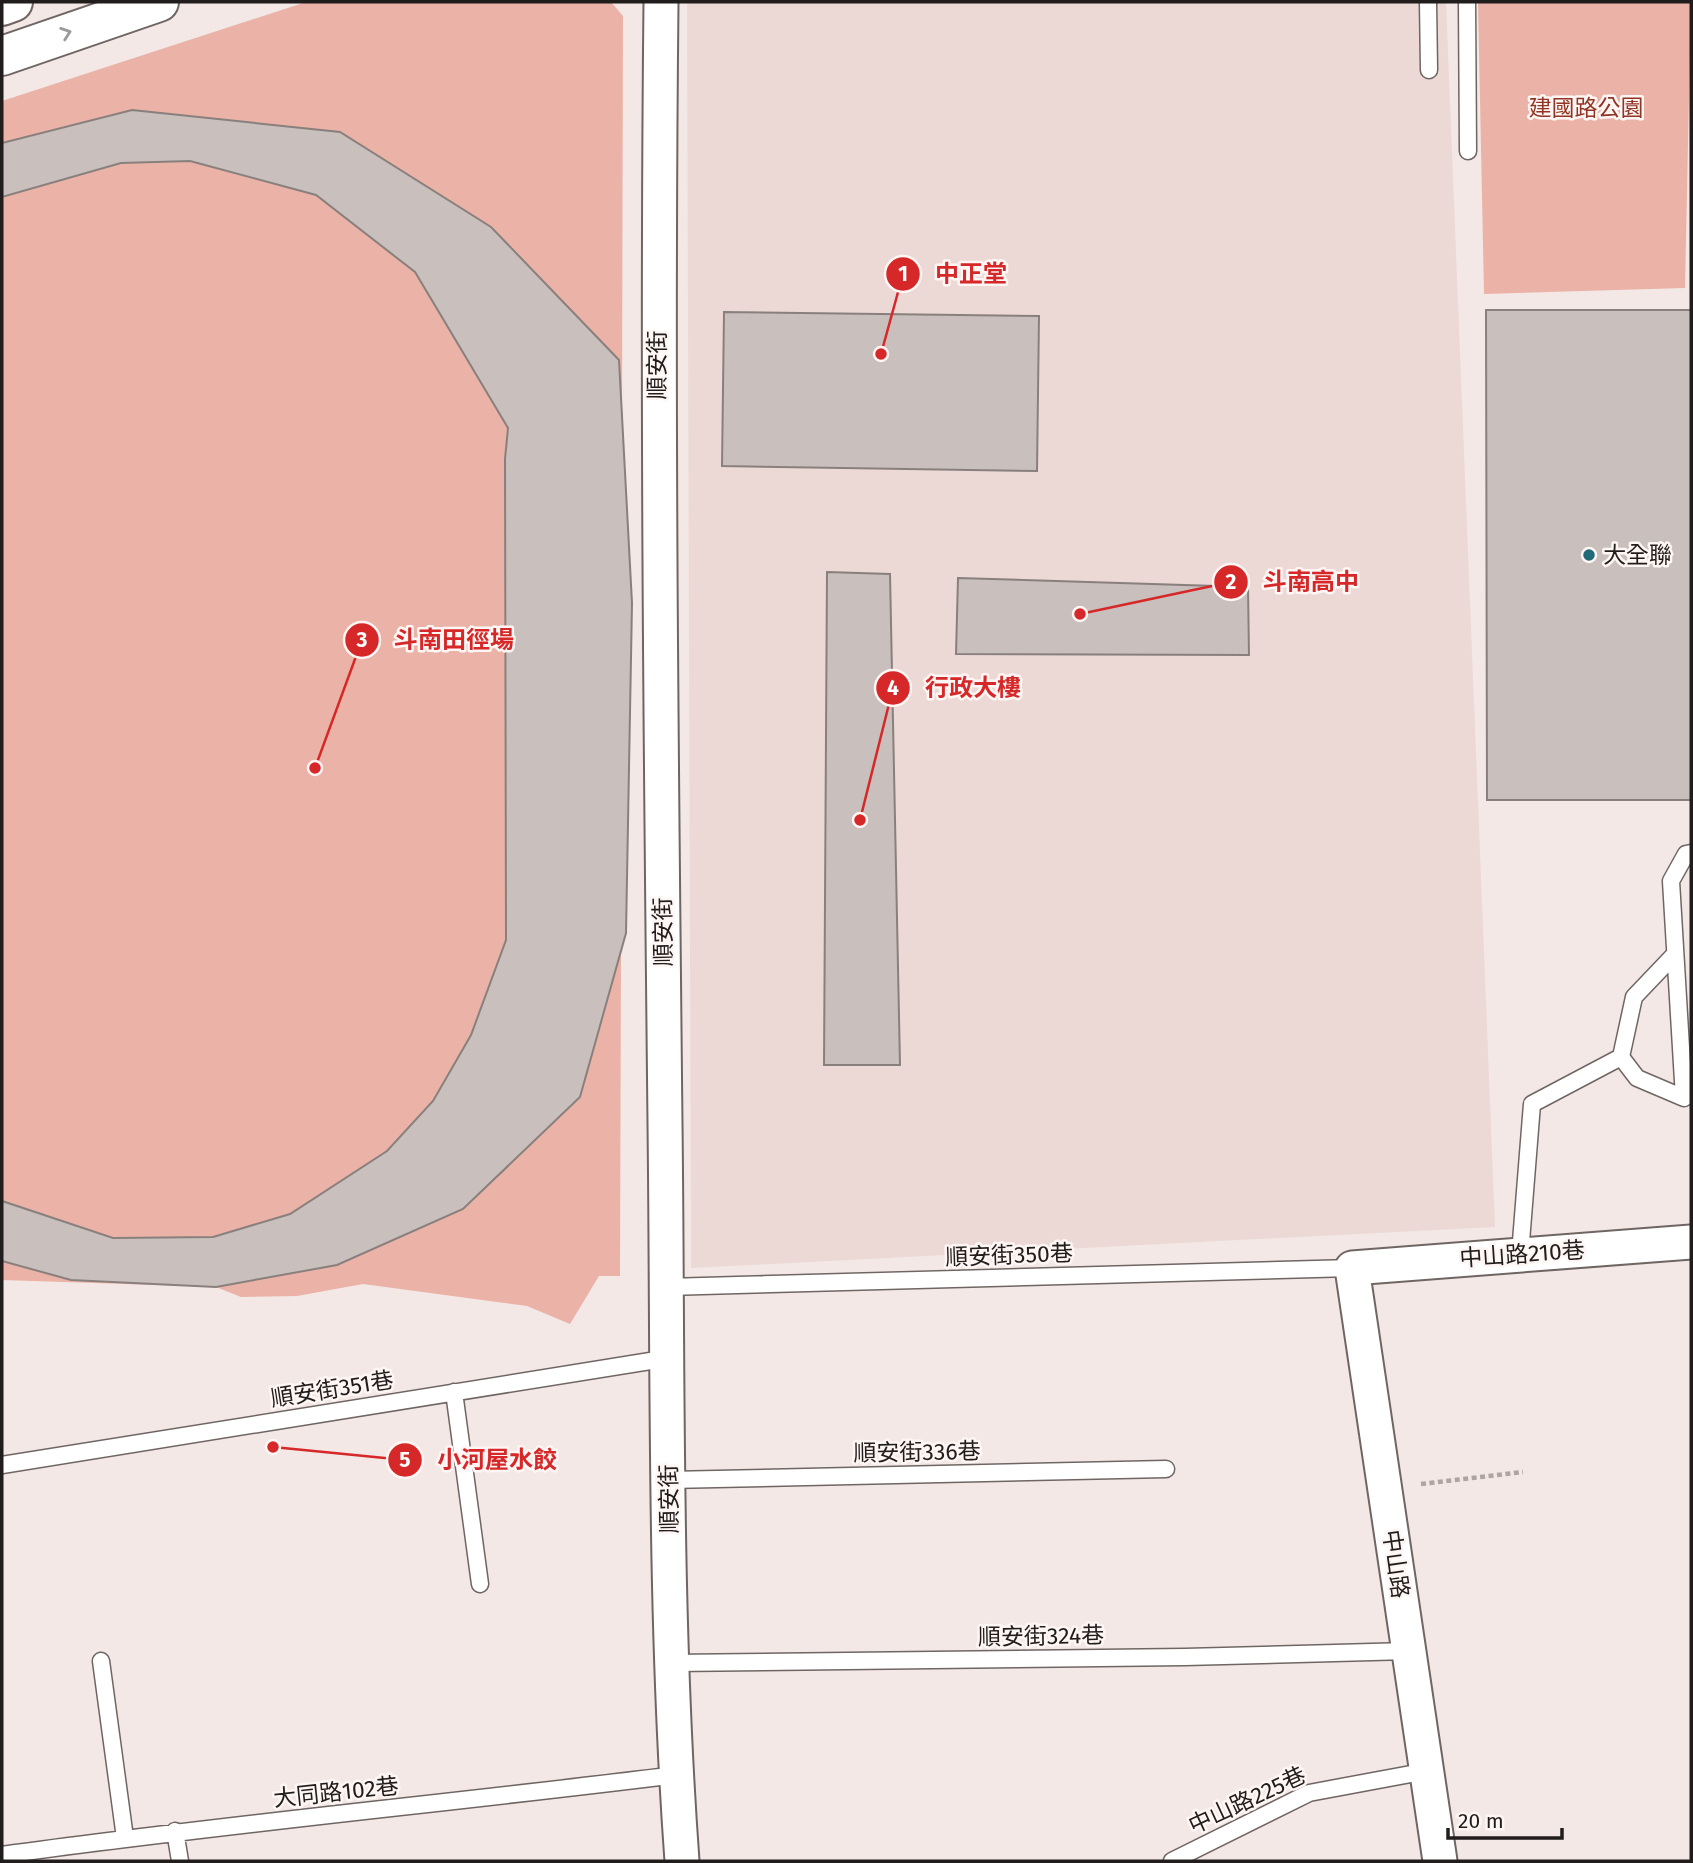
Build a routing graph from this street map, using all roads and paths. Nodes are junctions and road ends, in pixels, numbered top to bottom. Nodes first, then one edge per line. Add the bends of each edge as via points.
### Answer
1 (13, 2) edge
2 (159, 2) edge
3 (661, 2) edge
4 (1428, 2) edge
5 (1467, 2) edge
6 (2, 6) edge
7 (2, 56) edge
8 (1429, 70) dead end
9 (1468, 151) dead end
10 (1691, 853) edge
11 (1675, 954) junction
12 (1621, 1057) junction
13 (1691, 1242) edge
14 (1520, 1254) junction
15 (1352, 1268) junction
16 (667, 1287) junction
17 (669, 1358) junction
18 (454, 1392) junction
19 (2, 1465) edge
20 (1166, 1469) dead end
21 (1523, 1472) dead end
22 (669, 1480) junction
23 (1385, 1489) junction
24 (480, 1584) dead end
25 (1409, 1651) junction
26 (101, 1661) dead end
27 (673, 1663) junction
28 (1427, 1771) junction
29 (676, 1775) junction
30 (175, 1831) junction
31 (125, 1838) junction
32 (2, 1855) edge
33 (180, 1861) edge
34 (682, 1861) edge
35 (1172, 1861) edge
36 (1440, 1861) edge

1 - 6 street
7 -> 2 street
3 - 16 street, 順安街 via 657,371
4 - 8 lane
5 - 9 lane
10 - 11 lane via 1671,881
11 - 12 lane via 1634,997
11 - 12 lane via 1684,1098 1637,1078
12 - 14 lane via 1532,1104
13 - 14 street, 中山路210巷
14 - 15 street, 中山路210巷
15 - 16 lane, 順安街350巷
15 - 23 street, 中山路
16 - 17 street, 順安街
17 - 18 lane, 順安街351巷
17 - 22 street, 順安街
18 - 19 lane, 順安街351巷
18 - 24 lane
20 - 22 lane, 順安街336巷
21 - 23 path
22 - 27 street, 順安街
23 - 25 street, 中山路
25 - 27 lane, 順安街324巷
25 - 28 street, 中山路
26 - 31 lane
27 - 29 street, 順安街
28 - 35 lane, 中山路225巷 via 1309,1793
28 - 36 street, 中山路
29 - 30 lane, 大同路102巷
29 - 34 street, 順安街
30 - 31 lane, 大同路102巷
30 - 33 lane
31 - 32 lane, 大同路102巷

